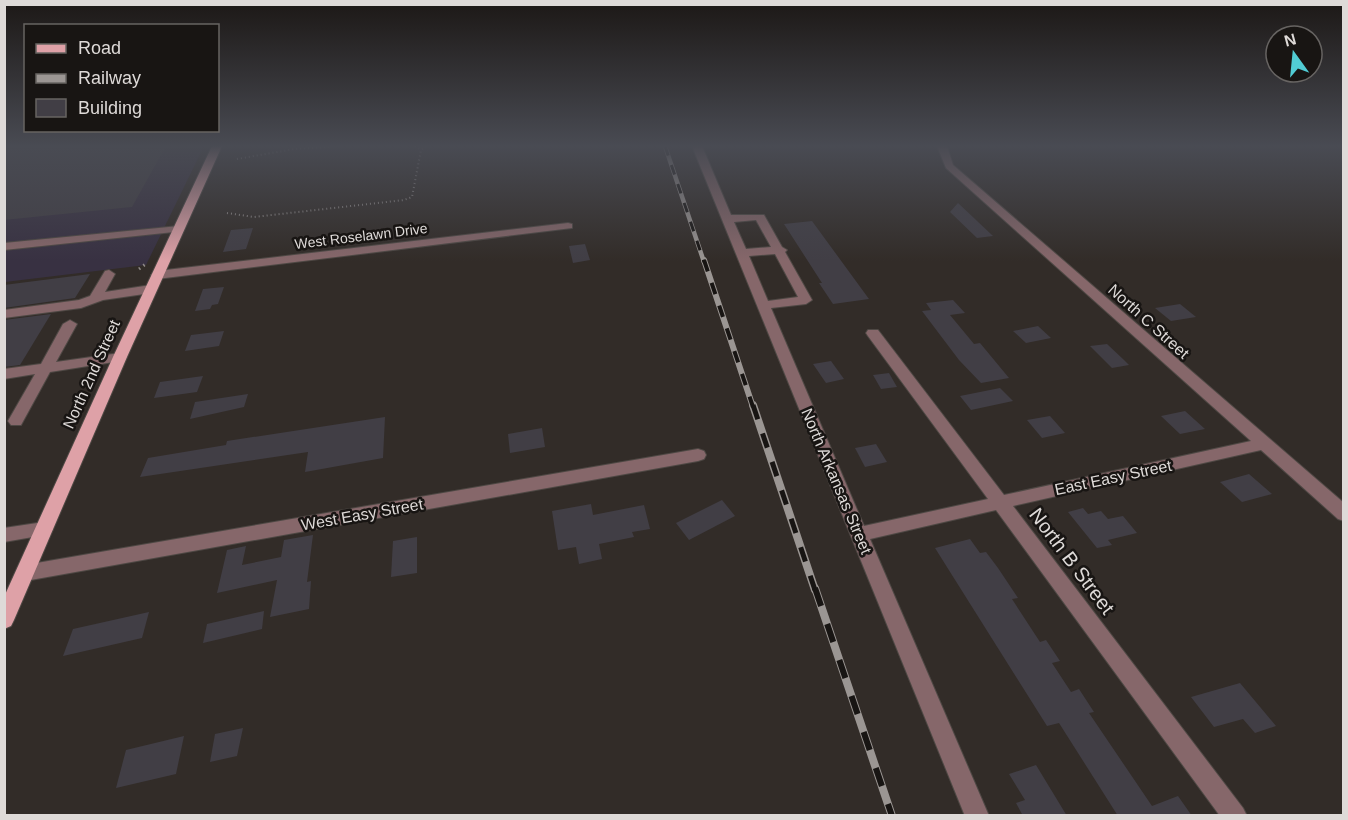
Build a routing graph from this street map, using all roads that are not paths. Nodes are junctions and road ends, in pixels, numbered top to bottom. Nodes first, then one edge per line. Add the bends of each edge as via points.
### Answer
1 (199, 184) edge
2 (712, 184) edge
3 (970, 184) edge
4 (726, 219) junction
5 (568, 226) dead end
6 (179, 229) junction
7 (4, 247) edge
8 (781, 250) junction
9 (741, 254) junction
10 (109, 274) dead end
11 (157, 275) junction
12 (151, 289) junction
13 (95, 299) junction
14 (763, 305) junction
15 (4, 314) edge
16 (69, 324) dead end
17 (873, 333) dead end
18 (120, 357) junction
19 (44, 368) junction
20 (4, 374) edge
21 (16, 421) dead end
22 (1262, 444) junction
23 (698, 455) dead end
24 (1000, 502) junction
25 (1344, 514) edge
26 (44, 529) junction
27 (859, 534) junction
28 (4, 535) edge
29 (26, 573) junction
30 (4, 620) edge
31 (977, 816) edge
32 (1235, 816) edge

1 - 6 main road, North 2nd Street
2 - 4 street, North Arkansas Street
3 - 22 street, North C Street
4 - 8 street via 760,217
4 - 9 street, North Arkansas Street
5 - 11 street, West Roselawn Drive
6 - 7 street
6 - 11 main road, North 2nd Street
8 - 9 street
8 - 14 street via 806,300
9 - 14 street, North Arkansas Street
10 - 13 street
11 - 12 main road, North 2nd Street
12 - 13 street
12 - 18 main road, North 2nd Street
13 - 15 street
14 - 27 street, North Arkansas Street
16 - 19 street
17 - 24 street, North B Street
18 - 19 street
18 - 26 main road, North 2nd Street
19 - 20 street
19 - 21 street
22 - 24 street, East Easy Street
22 - 25 street, North C Street
23 - 29 street, West Easy Street
24 - 27 street, East Easy Street
24 - 32 street, North B Street
26 - 28 street
26 - 29 main road, North 2nd Street
27 - 31 street, North Arkansas Street
29 - 30 main road, North 2nd Street

